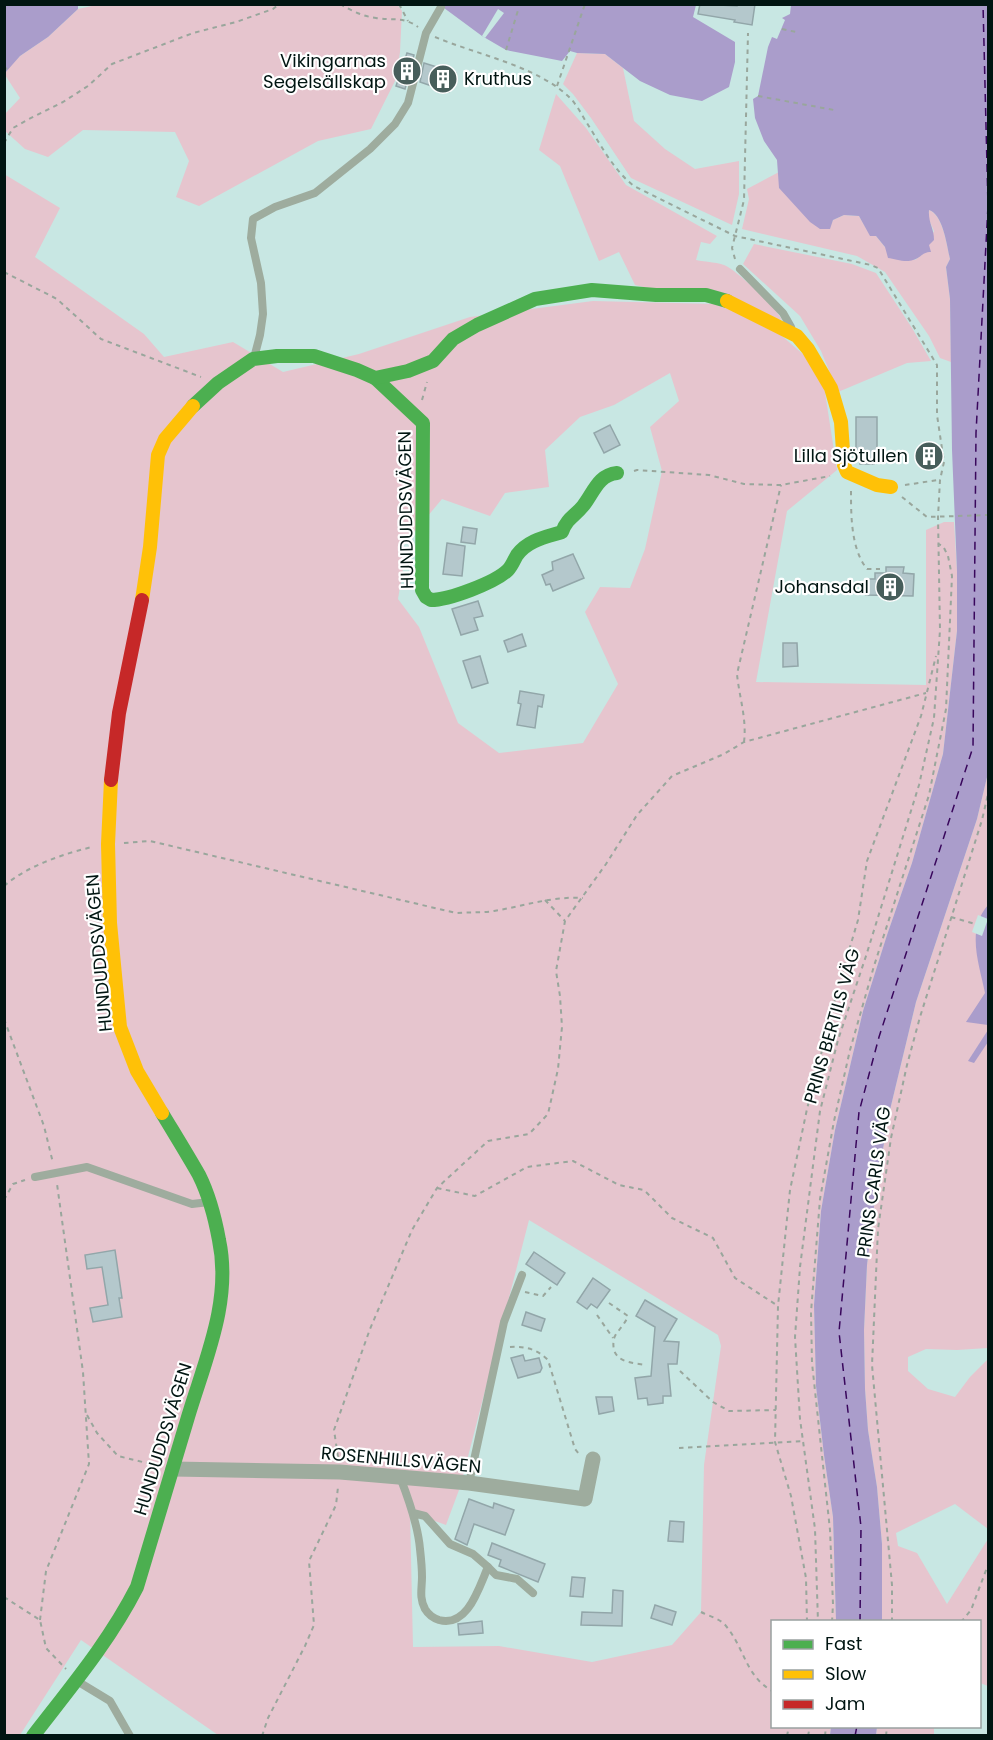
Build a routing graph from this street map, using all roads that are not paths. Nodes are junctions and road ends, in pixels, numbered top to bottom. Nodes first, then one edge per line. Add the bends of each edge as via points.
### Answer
1 (441, 7) dead end
2 (740, 269) road end
3 (797, 336) junction
4 (253, 359) junction
5 (375, 378) junction
6 (617, 472) road end
7 (891, 488) road end
8 (35, 1177) road end
9 (210, 1202) junction
10 (522, 1275) dead end
11 (593, 1460) road end
12 (173, 1469) junction
13 (400, 1477) junction
14 (469, 1484) junction
15 (413, 1513) junction
16 (488, 1567) junction
17 (532, 1593) dead end
18 (76, 1680) junction
19 (33, 1736) edge
20 (130, 1736) edge

1 - 4 lane via 426,33 408,103 395,124 315,193 253,219 251,238 261,282 263,314
2 - 3 lane via 783,313
3 - 5 street via 732,302 706,295 592,290 535,299 453,339 433,361
3 - 7 street via 831,388 841,422 844,465 851,475
4 - 5 street, HUNDUDDSVÄGEN via 314,356
4 - 9 street, HUNDUDDSVÄGEN via 192,406 165,439 158,455 144,590 119,713 110,784 110,923 120,1027 137,1071 199,1176
5 - 6 street, HUNDUDDSVÄGEN via 423,423 422,590 429,601 495,580 534,540 562,532 593,489 608,474
8 - 9 lane via 87,1167 192,1204
9 - 12 street, HUNDUDDSVÄGEN via 222,1267 217,1325
10 - 14 lane via 504,1322
11 - 14 street, ROSENHILLSVÄGEN via 585,1499
12 - 13 street, ROSENHILLSVÄGEN
12 - 18 street, HUNDUDDSVÄGEN via 144,1567 125,1611
13 - 14 street, ROSENHILLSVÄGEN
13 - 15 lane
15 - 16 lane via 425,1515 450,1544 473,1554
15 - 16 lane via 420,1546 420,1593 433,1618 457,1619 471,1605
16 - 17 lane via 496,1575 517,1580
18 - 19 street, HUNDUDDSVÄGEN
18 - 20 lane via 110,1701

